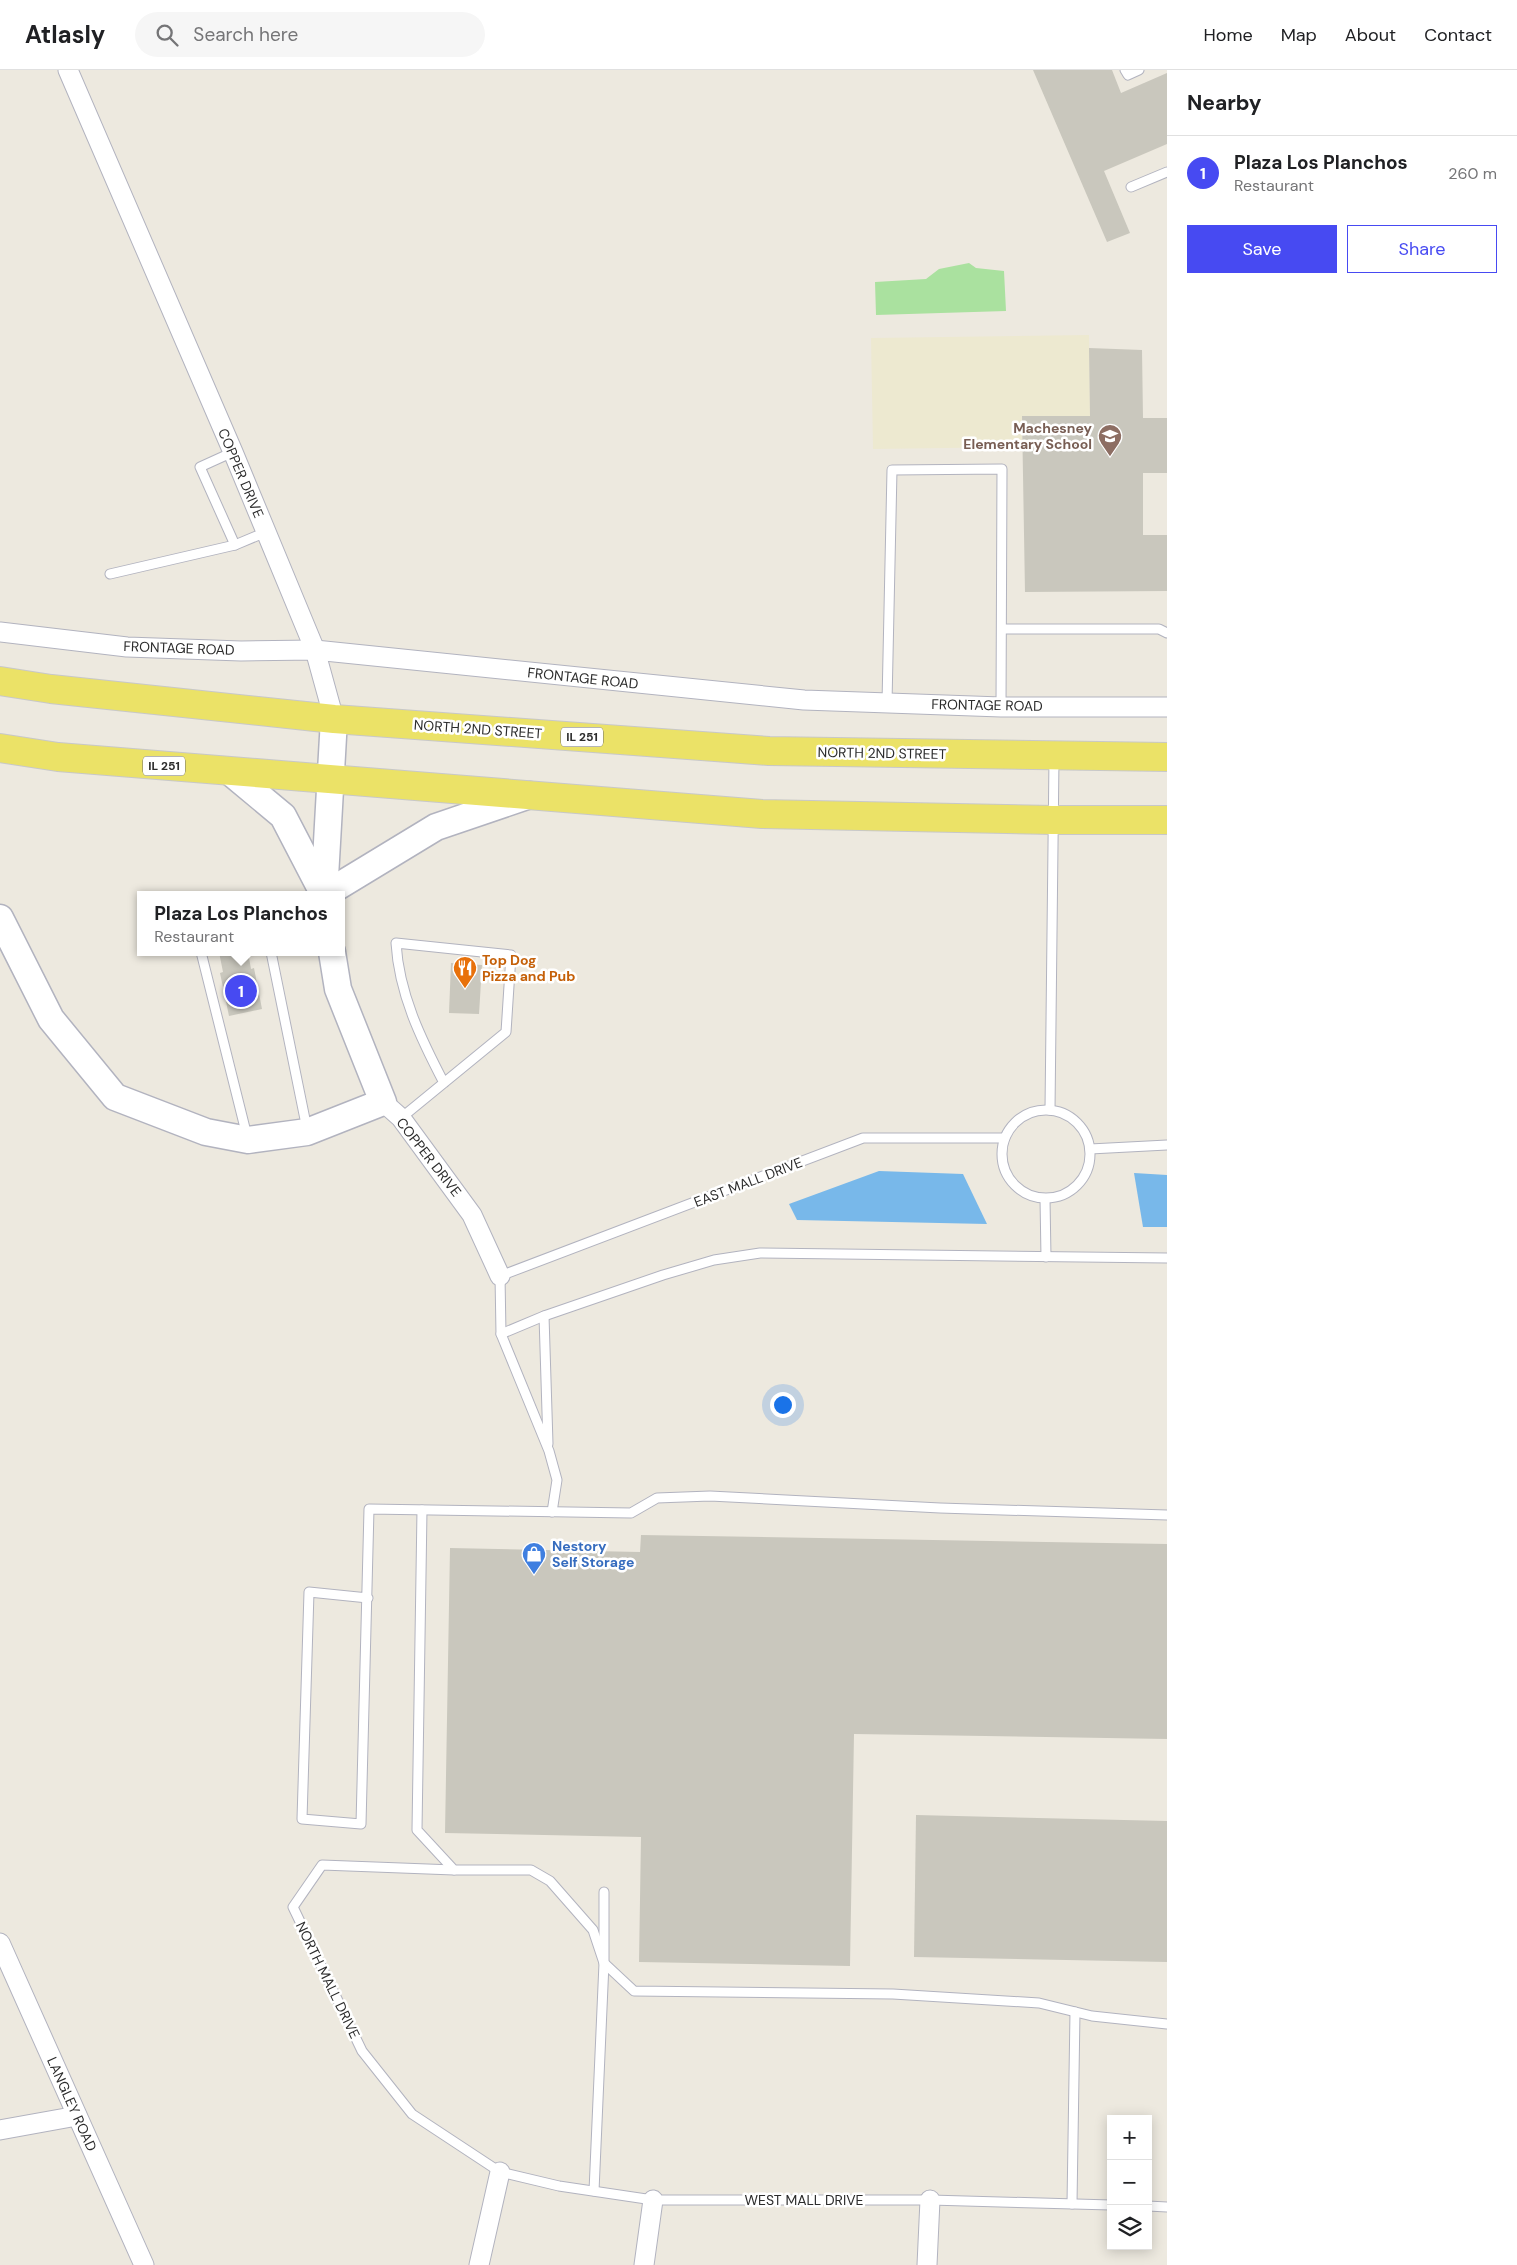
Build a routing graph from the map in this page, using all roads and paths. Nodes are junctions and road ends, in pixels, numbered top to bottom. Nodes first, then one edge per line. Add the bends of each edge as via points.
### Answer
1 (68, 70) edge
2 (1125, 70) edge
3 (1139, 70) edge
4 (1167, 172) edge
5 (1131, 187) dead end
6 (233, 452) junction
7 (266, 532) junction
8 (235, 545) junction
9 (110, 574) dead end
10 (1003, 629) junction
11 (0, 632) edge
12 (1167, 632) edge
13 (315, 650) junction
14 (0, 681) edge
15 (887, 703) junction
16 (1002, 707) junction
17 (1167, 707) edge
18 (334, 719) junction
19 (0, 748) edge
20 (1054, 755) junction
21 (1167, 757) edge
22 (229, 771) junction
23 (329, 779) junction
24 (530, 795) junction
25 (1053, 820) junction
26 (1167, 820) edge
27 (322, 891) edge
28 (324, 891) edge
29 (331, 891) edge
30 (0, 918) edge
31 (202, 956) edge
32 (272, 956) edge
33 (333, 956) edge
34 (444, 1083) junction
35 (392, 1110) junction
36 (1050, 1110) junction
37 (307, 1132) junction
38 (1004, 1138) junction
39 (248, 1140) junction
40 (1167, 1144) edge
41 (1090, 1150) junction
42 (1045, 1199) junction
43 (1046, 1257) junction
44 (1167, 1258) edge
45 (500, 1276) junction
46 (544, 1316) junction
47 (501, 1334) junction
48 (549, 1452) junction
49 (422, 1510) junction
50 (552, 1512) junction
51 (1167, 1515) edge
52 (368, 1598) junction
53 (454, 1870) junction
54 (604, 1892) dead end
55 (0, 1943) edge
56 (604, 1963) junction
57 (1075, 2012) junction
58 (1167, 2024) edge
59 (77, 2116) junction
60 (0, 2130) edge
61 (500, 2172) junction
62 (594, 2191) junction
63 (653, 2200) junction
64 (930, 2200) junction
65 (1072, 2204) junction
66 (1107, 2205) edge
67 (1152, 2206) edge
68 (1167, 2207) edge
69 (144, 2265) edge
70 (479, 2265) edge
71 (644, 2265) edge
72 (927, 2265) edge

1 - 6 street, COPPER DRIVE
2 - 3 lane via 1128,75
4 - 5 lane
6 - 7 street, COPPER DRIVE
6 - 8 lane via 200,466
7 - 8 lane
7 - 13 street, COPPER DRIVE
8 - 9 lane
10 - 12 lane via 1159,629
10 - 15 lane via 1002,469 892,470
10 - 16 lane
11 - 13 street, FRONTAGE ROAD via 127,647
13 - 15 street, FRONTAGE ROAD via 738,694
13 - 18 street, COPPER DRIVE
14 - 18 main road, NORTH 2ND STREET / IL 251
15 - 16 street, FRONTAGE ROAD
16 - 17 street, FRONTAGE ROAD
18 - 20 main road, NORTH 2ND STREET / IL 251 via 769,751
18 - 23 street, COPPER DRIVE
19 - 22 main road, IL 251 via 58,757
20 - 21 main road, NORTH 2ND STREET / IL 251
20 - 25 lane
22 - 23 main road, IL 251
22 - 27 street via 283,816
23 - 24 main road, IL 251
23 - 28 street, COPPER DRIVE
24 - 25 main road, IL 251 via 762,814
24 - 29 street via 436,827
25 - 26 main road, IL 251
25 - 36 lane
30 - 39 street via 51,1020 115,1096 206,1132
31 - 39 lane
32 - 37 lane
33 - 35 street, COPPER DRIVE via 338,989
34 - 34 lane via 506,1032 511,955 396,942 397,963 407,1001 420,1037
34 - 35 lane
35 - 37 street
35 - 45 street, COPPER DRIVE via 472,1215
36 - 38 lane via 1023,1116
36 - 41 lane via 1065,1114 1077,1123 1086,1135
37 - 39 street
38 - 42 lane via 1001,1152 1009,1179 1019,1190
38 - 45 lane, EAST MALL DRIVE via 863,1138
40 - 41 lane
41 - 42 lane via 1089,1165 1073,1190 1060,1197
42 - 43 lane
43 - 44 lane
43 - 46 lane via 760,1253 714,1260
45 - 47 lane
46 - 47 lane
46 - 48 lane
47 - 48 lane
48 - 50 lane via 557,1480
49 - 50 lane
49 - 52 lane via 369,1509
49 - 53 lane via 417,1830
50 - 51 lane via 631,1513 657,1498 710,1496
52 - 52 lane via 361,1824 302,1819 310,1592
53 - 56 lane via 531,1870 550,1881 593,1930
53 - 61 lane, NORTH MALL DRIVE via 322,1865 293,1907 362,2050 412,2114
54 - 56 lane
55 - 59 street, LANGLEY ROAD
56 - 57 lane via 634,1991 893,1994 1039,2003
56 - 62 lane
57 - 58 lane
57 - 65 lane
59 - 60 street
59 - 69 street, LANGLEY ROAD
61 - 62 lane, WEST MALL DRIVE
61 - 70 street
62 - 63 lane, WEST MALL DRIVE
63 - 64 lane, WEST MALL DRIVE
63 - 71 street
64 - 65 lane, WEST MALL DRIVE
64 - 72 street
65 - 66 lane, WEST MALL DRIVE
67 - 68 lane

